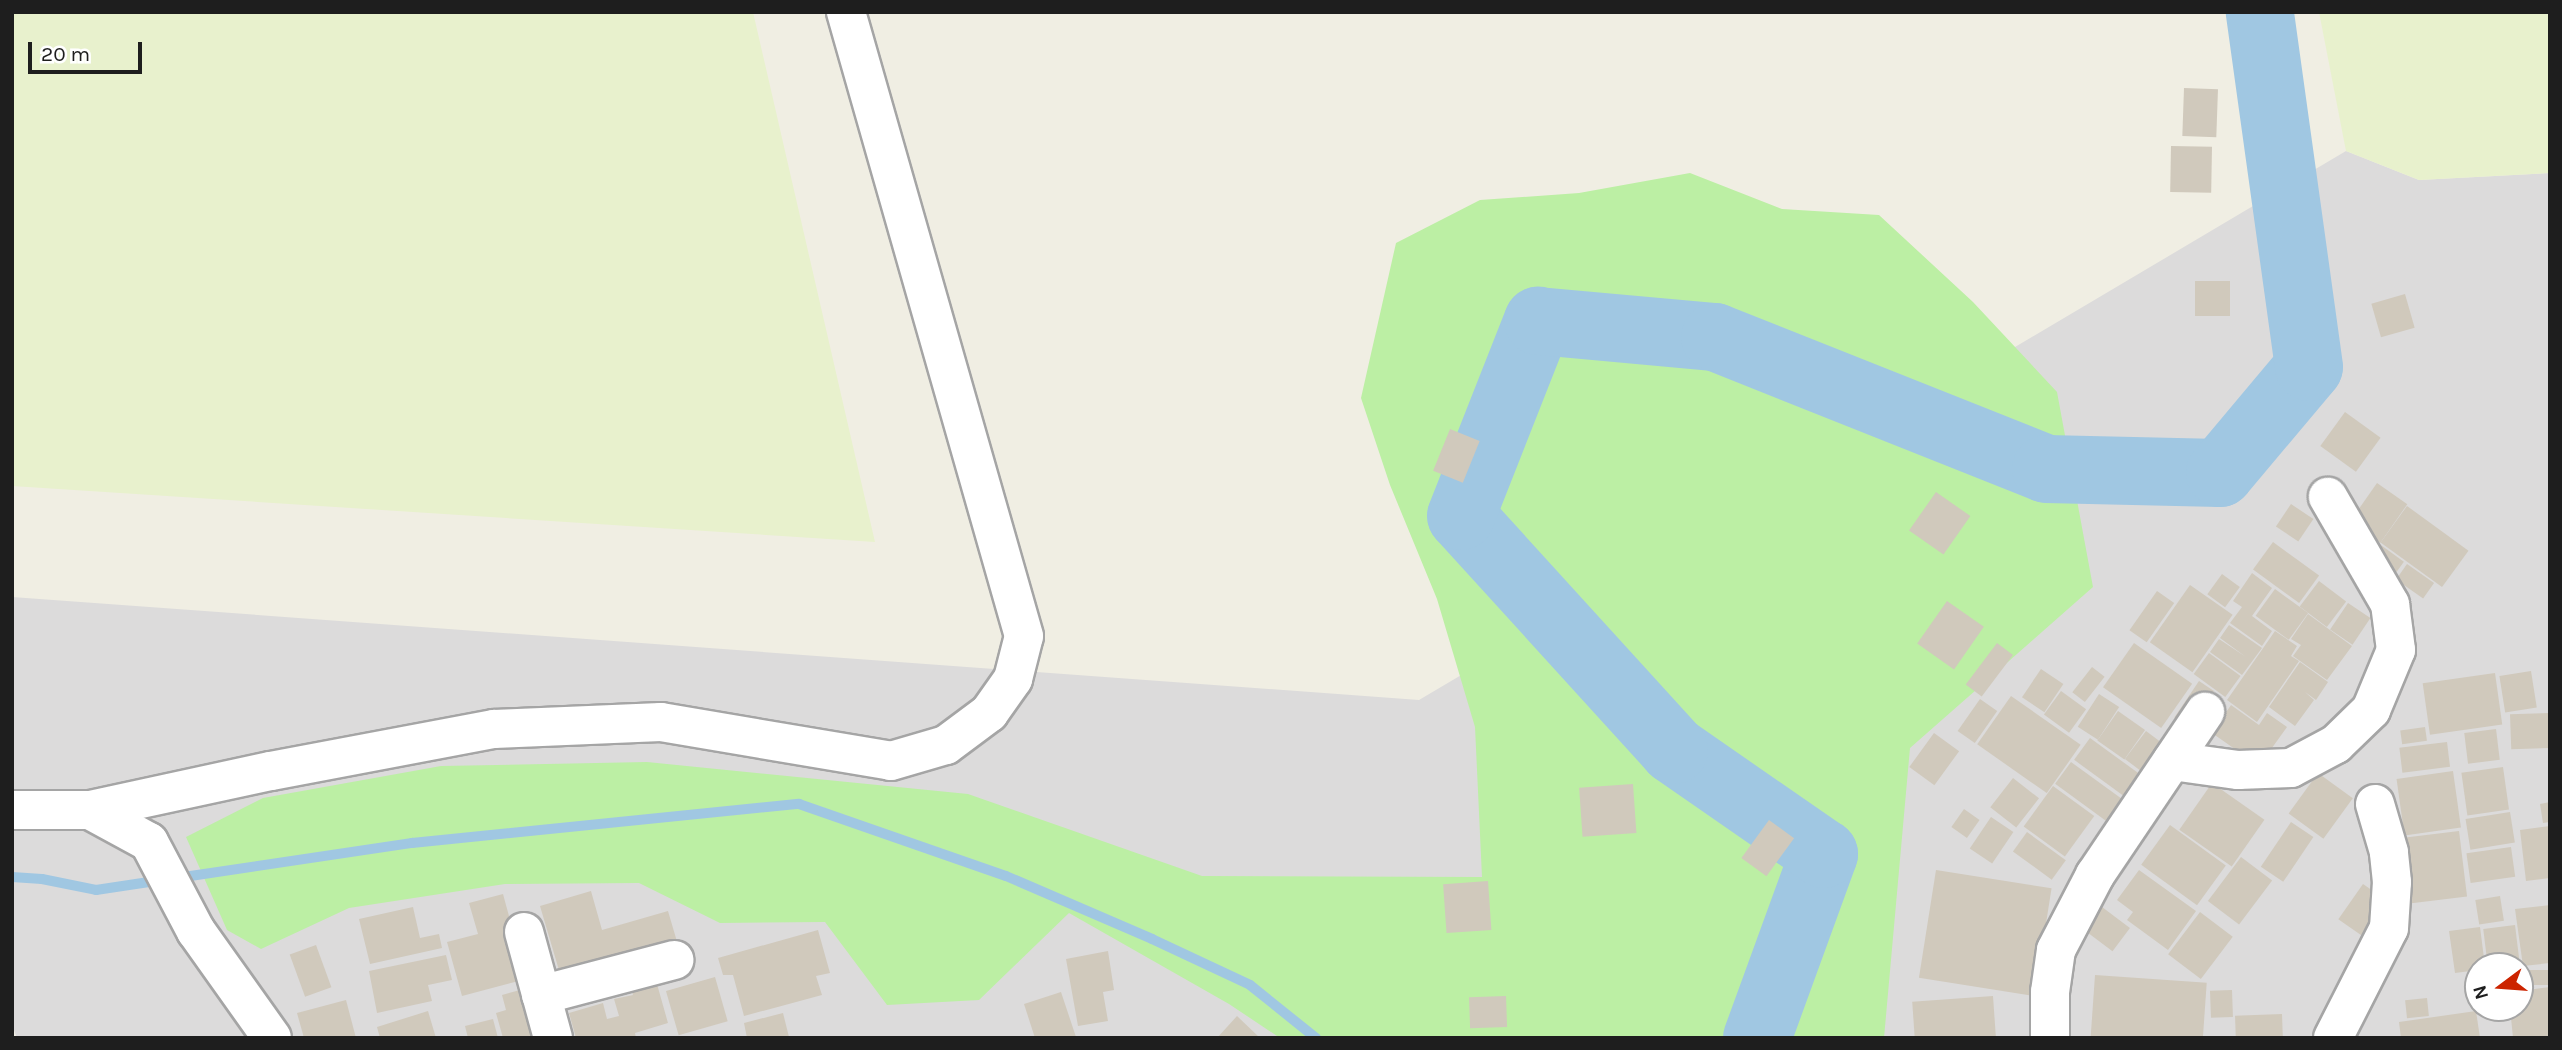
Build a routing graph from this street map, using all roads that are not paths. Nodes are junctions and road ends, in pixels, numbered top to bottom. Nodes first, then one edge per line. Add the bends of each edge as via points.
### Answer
1 (846, 12) edge
2 (2328, 497) dead end
3 (2205, 712) dead end
4 (2172, 761) junction
5 (2375, 804) dead end
6 (12, 810) edge
7 (90, 810) junction
8 (524, 932) dead end
9 (674, 960) dead end
10 (541, 995) junction
11 (272, 1038) edge
12 (553, 1038) edge
13 (2050, 1038) edge
14 (2333, 1038) edge

1 - 7 street via 1024,636 1013,679 989,713 946,745 891,761 661,722 494,729
2 - 4 street via 2390,604 2396,650 2371,710 2336,744 2291,768 2238,770
3 - 4 street
4 - 13 street via 2095,874 2056,950
5 - 14 street via 2389,852 2389,928
6 - 7 street
7 - 11 street via 149,842 196,931
8 - 10 street
9 - 10 street
10 - 12 street

